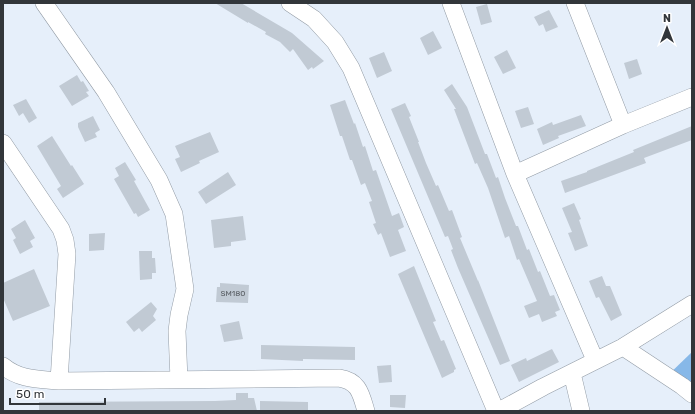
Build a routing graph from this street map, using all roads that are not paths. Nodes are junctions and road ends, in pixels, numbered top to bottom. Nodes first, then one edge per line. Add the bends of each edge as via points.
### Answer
1 (44, 3) edge
2 (290, 3) edge
3 (451, 3) edge
4 (575, 3) edge
5 (692, 97) edge
6 (623, 125) junction
7 (3, 143) edge
8 (514, 174) junction
9 (692, 304) edge
10 (623, 347) junction
11 (596, 360) junction
12 (3, 366) edge
13 (572, 373) junction
14 (179, 380) junction
15 (59, 381) junction
16 (692, 394) edge
17 (366, 411) edge
18 (496, 411) edge
19 (499, 411) edge
20 (581, 411) edge

1 - 14 street via 106,92 159,180 174,214 185,289 178,315
2 - 18 street via 314,19 335,42 351,68
3 - 8 street
4 - 6 street
5 - 6 street
6 - 8 street
7 - 15 street via 61,229 65,240 68,254
8 - 11 street
9 - 10 street
10 - 11 street
10 - 16 street
11 - 13 street
12 - 15 street via 27,378
13 - 19 street
13 - 20 street
14 - 15 street
14 - 17 street via 339,378 348,380 358,389

